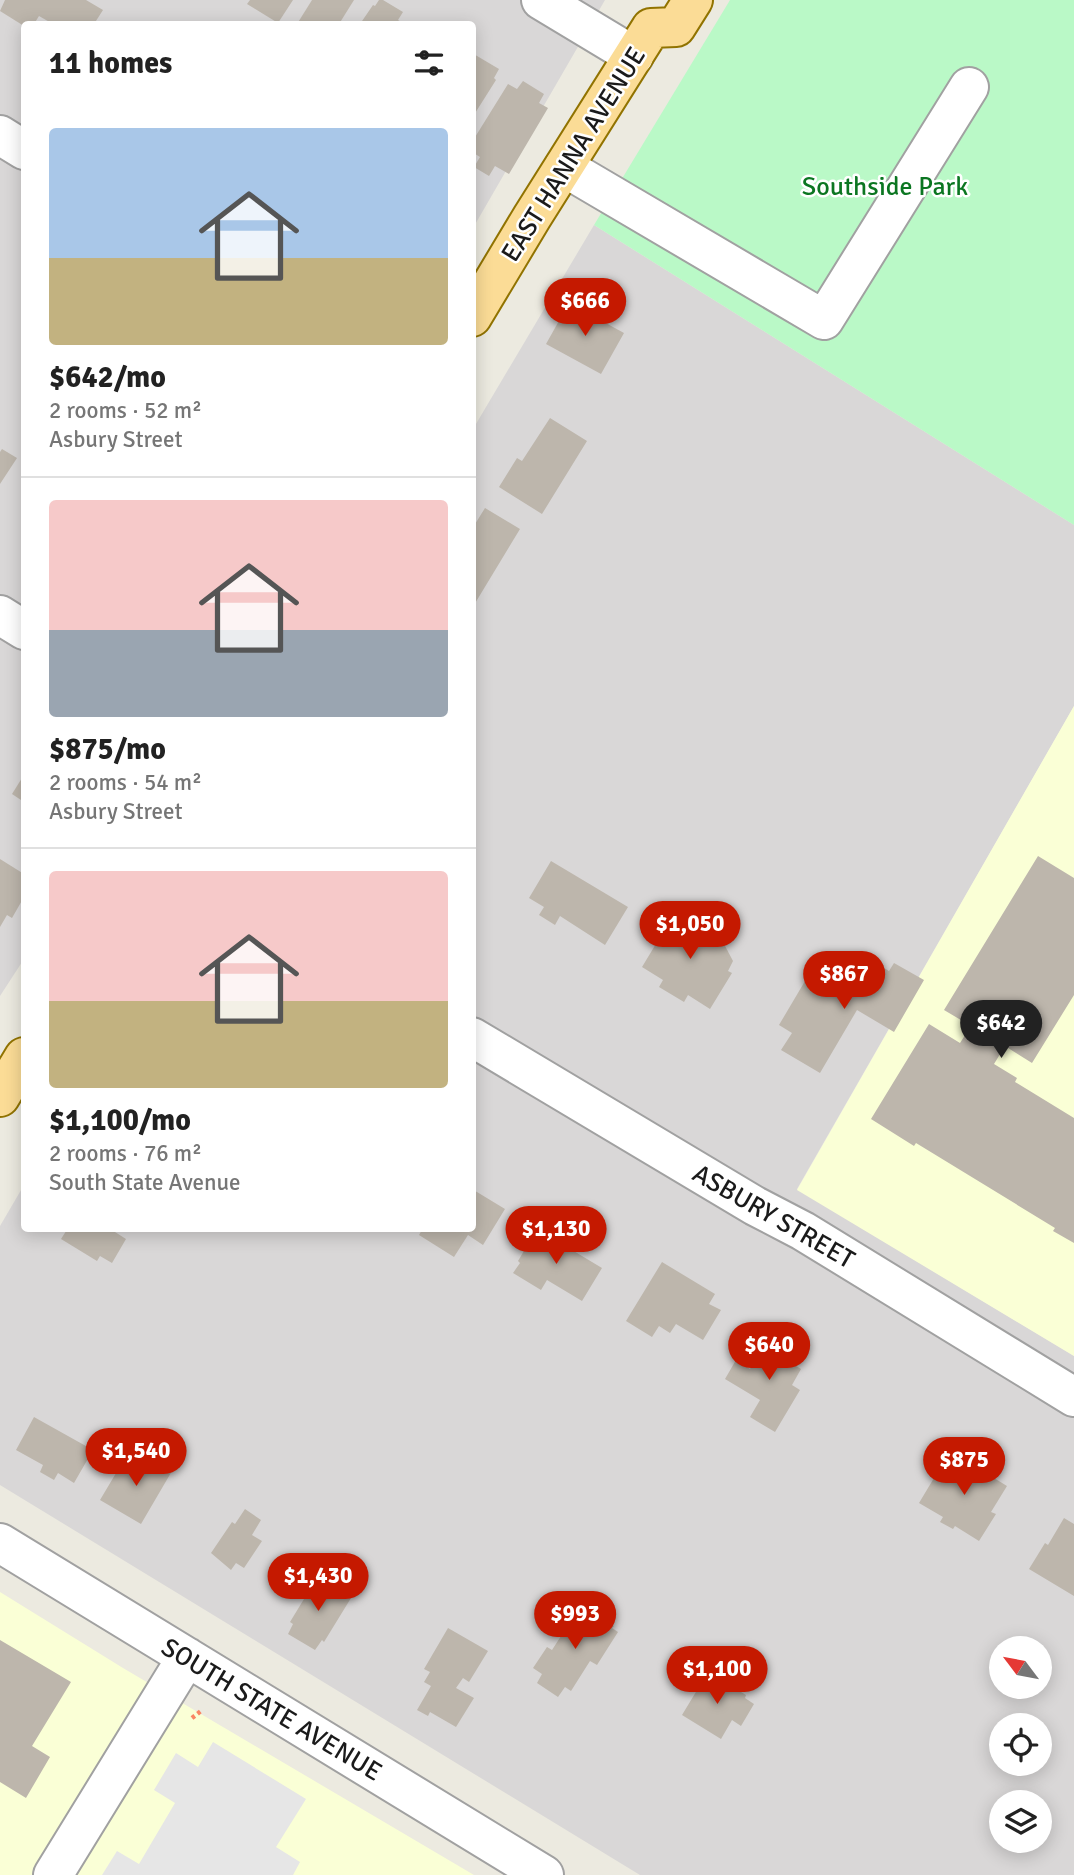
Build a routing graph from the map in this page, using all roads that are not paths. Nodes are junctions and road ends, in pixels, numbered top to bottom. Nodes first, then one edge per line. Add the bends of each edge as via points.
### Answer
1 (541, 0) edge
2 (693, 0) edge
3 (643, 28) edge
4 (969, 87) dead end
5 (0, 135) edge
6 (21, 148) edge
7 (564, 167) junction
8 (476, 310) edge
9 (0, 615) edge
10 (21, 628) edge
11 (476, 1039) edge
12 (1074, 1397) edge
13 (0, 1543) edge
14 (187, 1657) junction
15 (53, 1875) edge
16 (544, 1875) edge

1 - 3 street
2 - 3 main road, EAST HANNA AVENUE via 676,27
3 - 7 main road, EAST HANNA AVENUE
4 - 7 street via 824,320
5 - 6 street
7 - 8 main road, EAST HANNA AVENUE
9 - 10 street
11 - 12 street, ASBURY STREET
13 - 14 street, SOUTH STATE AVENUE
14 - 15 street
14 - 16 street, SOUTH STATE AVENUE

